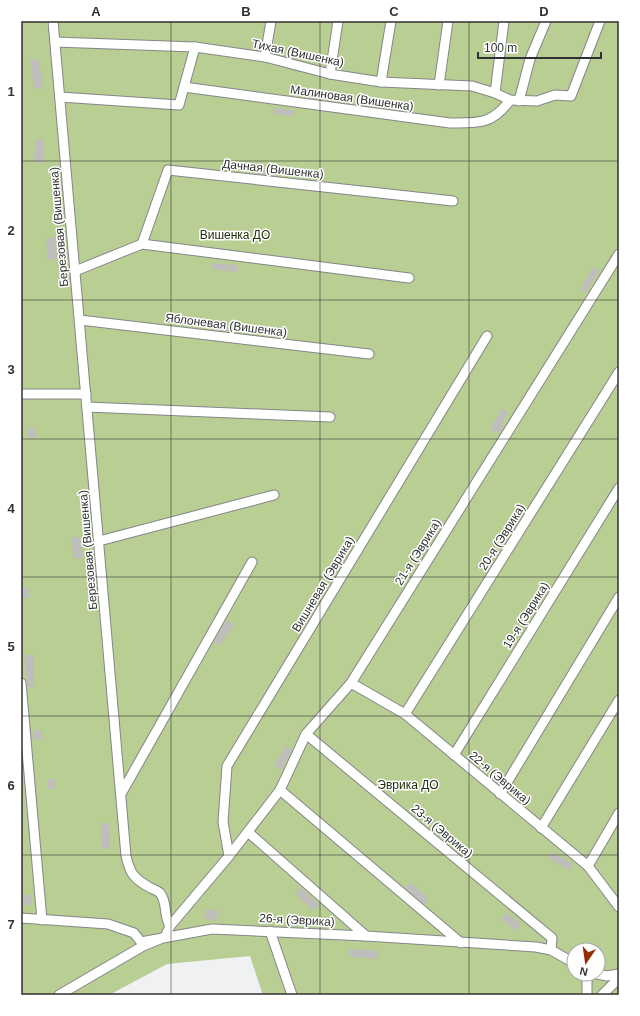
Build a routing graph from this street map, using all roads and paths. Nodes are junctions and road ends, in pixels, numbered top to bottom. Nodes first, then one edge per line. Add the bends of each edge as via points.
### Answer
1 (54, 21) edge
2 (271, 21) edge
3 (338, 21) edge
4 (391, 21) edge
5 (448, 21) edge
6 (504, 21) edge
7 (546, 21) edge
8 (600, 21) edge
9 (55, 42) junction
10 (195, 47) junction
11 (265, 57) junction
12 (330, 74) junction
13 (381, 82) junction
14 (439, 85) junction
15 (184, 87) junction
16 (495, 93) junction
17 (60, 97) junction
18 (510, 100) junction
19 (519, 101) junction
20 (453, 201) dead end
21 (142, 244) junction
22 (619, 254) edge
23 (75, 271) junction
24 (409, 278) dead end
25 (80, 320) junction
26 (487, 336) dead end
27 (369, 354) dead end
28 (619, 372) edge
29 (21, 394) edge
30 (86, 394) junction
31 (87, 407) junction
32 (330, 417) dead end
33 (619, 488) edge
34 (274, 495) dead end
35 (99, 541) junction
36 (252, 562) dead end
37 (619, 598) edge
38 (21, 683) edge
39 (351, 683) junction
40 (619, 700) edge
41 (405, 714) junction
42 (306, 734) junction
43 (454, 755) junction
44 (280, 790) junction
45 (121, 794) junction
46 (500, 794) junction
47 (619, 813) edge
48 (541, 828) junction
49 (248, 832) junction
50 (229, 856) junction
51 (588, 866) junction
52 (619, 907) edge
53 (21, 918) edge
54 (42, 920) junction
55 (170, 926) junction
56 (270, 931) junction
57 (366, 936) junction
58 (165, 937) junction
59 (462, 943) junction
60 (551, 950) junction
61 (566, 958) edge
62 (619, 974) edge
63 (606, 976) edge
64 (619, 978) edge
65 (586, 982) edge
66 (59, 995) edge
67 (292, 995) edge
68 (587, 995) edge
69 (602, 995) edge

1 - 9 lane, Березовая (Вишенка)
2 - 11 lane
3 - 12 lane
4 - 13 lane
5 - 14 lane
6 - 16 lane
7 - 19 lane via 530,59
8 - 19 lane, Тихая (Вишенка) via 571,96 555,95 537,101
9 - 10 lane, Тихая (Вишенка)
9 - 17 lane, Березовая (Вишенка)
10 - 11 lane, Тихая (Вишенка)
10 - 15 lane
11 - 12 lane, Тихая (Вишенка)
12 - 13 lane, Тихая (Вишенка)
13 - 14 lane, Тихая (Вишенка)
14 - 16 lane, Тихая (Вишенка) via 472,86
15 - 17 lane via 179,105
15 - 18 lane, Малиновая (Вишенка) via 450,123 480,123 498,114
16 - 18 lane, Тихая (Вишенка)
17 - 23 lane, Березовая (Вишенка)
18 - 19 lane, Тихая (Вишенка)
20 - 21 lane, Дачная (Вишенка) via 168,170
21 - 23 lane
21 - 24 lane
22 - 39 lane, 21-я (Эврика)
23 - 25 lane, Березовая (Вишенка)
25 - 27 lane, Яблоневая (Вишенка)
25 - 30 lane, Березовая (Вишенка)
26 - 50 lane, Вишневая (Эврика) via 227,766 223,822
28 - 41 lane, 20-я (Эврика)
29 - 30 lane
30 - 31 lane, Березовая (Вишенка)
31 - 32 lane
31 - 35 lane, Березовая (Вишенка)
33 - 43 lane, 19-я (Эврика)
34 - 35 lane
35 - 45 lane, Березовая (Вишенка)
36 - 45 lane
37 - 46 lane
38 - 54 lane
39 - 41 lane, 22-я (Эврика)
39 - 42 lane, 21-я (Эврика)
40 - 48 lane
41 - 43 lane, 22-я (Эврика)
42 - 44 lane, 21-я (Эврика)
42 - 60 lane, 23-я (Эврика) via 552,938
43 - 46 lane, 22-я (Эврика)
44 - 49 lane, 21-я (Эврика)
44 - 59 lane
45 - 55 lane, Березовая (Вишенка) via 129,870 136,879 159,892 164,900 166,920
46 - 48 lane, 22-я (Эврика)
47 - 51 lane
48 - 51 lane, 22-я (Эврика)
49 - 50 lane, 21-я (Эврика)
49 - 57 lane
50 - 55 lane, 21-я (Эврика)
51 - 52 lane, 22-я (Эврика)
53 - 54 lane, 26-я (Эврика)
54 - 58 lane, 26-я (Эврика) via 108,924 134,932 141,942
55 - 58 lane
56 - 57 lane, 26-я (Эврика)
56 - 58 lane, 26-я (Эврика) via 212,929
56 - 67 lane
57 - 59 lane, 26-я (Эврика)
58 - 66 lane via 143,946
59 - 60 lane, 26-я (Эврика)
60 - 61 lane, 26-я (Эврика)
62 - 63 lane
64 - 69 lane
65 - 68 lane

